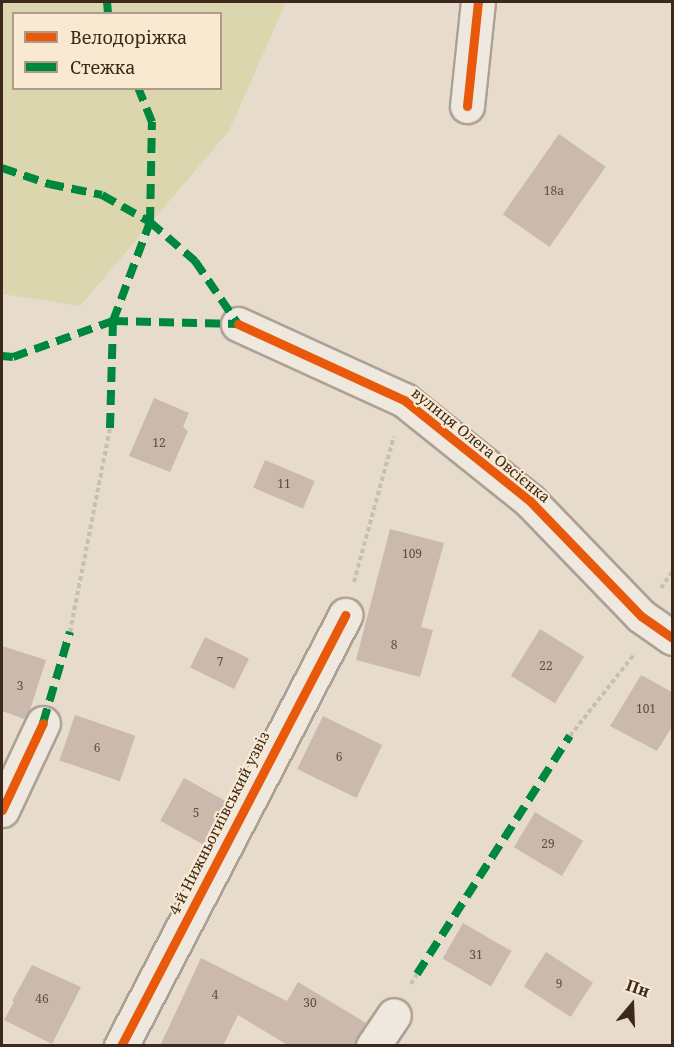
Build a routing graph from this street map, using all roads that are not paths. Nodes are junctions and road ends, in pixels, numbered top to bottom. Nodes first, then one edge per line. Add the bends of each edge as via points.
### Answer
1 (478, 2) edge
2 (467, 106) dead end
3 (238, 324) dead end
4 (345, 615) road end
5 (664, 633) edge
6 (43, 723) dead end
7 (2, 810) edge
8 (394, 1015) dead end
9 (121, 1046) edge
10 (373, 1046) edge

1 - 2 street
3 - 5 street, вулиця Олега Овсієнка via 404,400 530,501 641,616
4 - 9 street, 4-й Нижньогиївський узвіз
6 - 7 street
8 - 10 street

